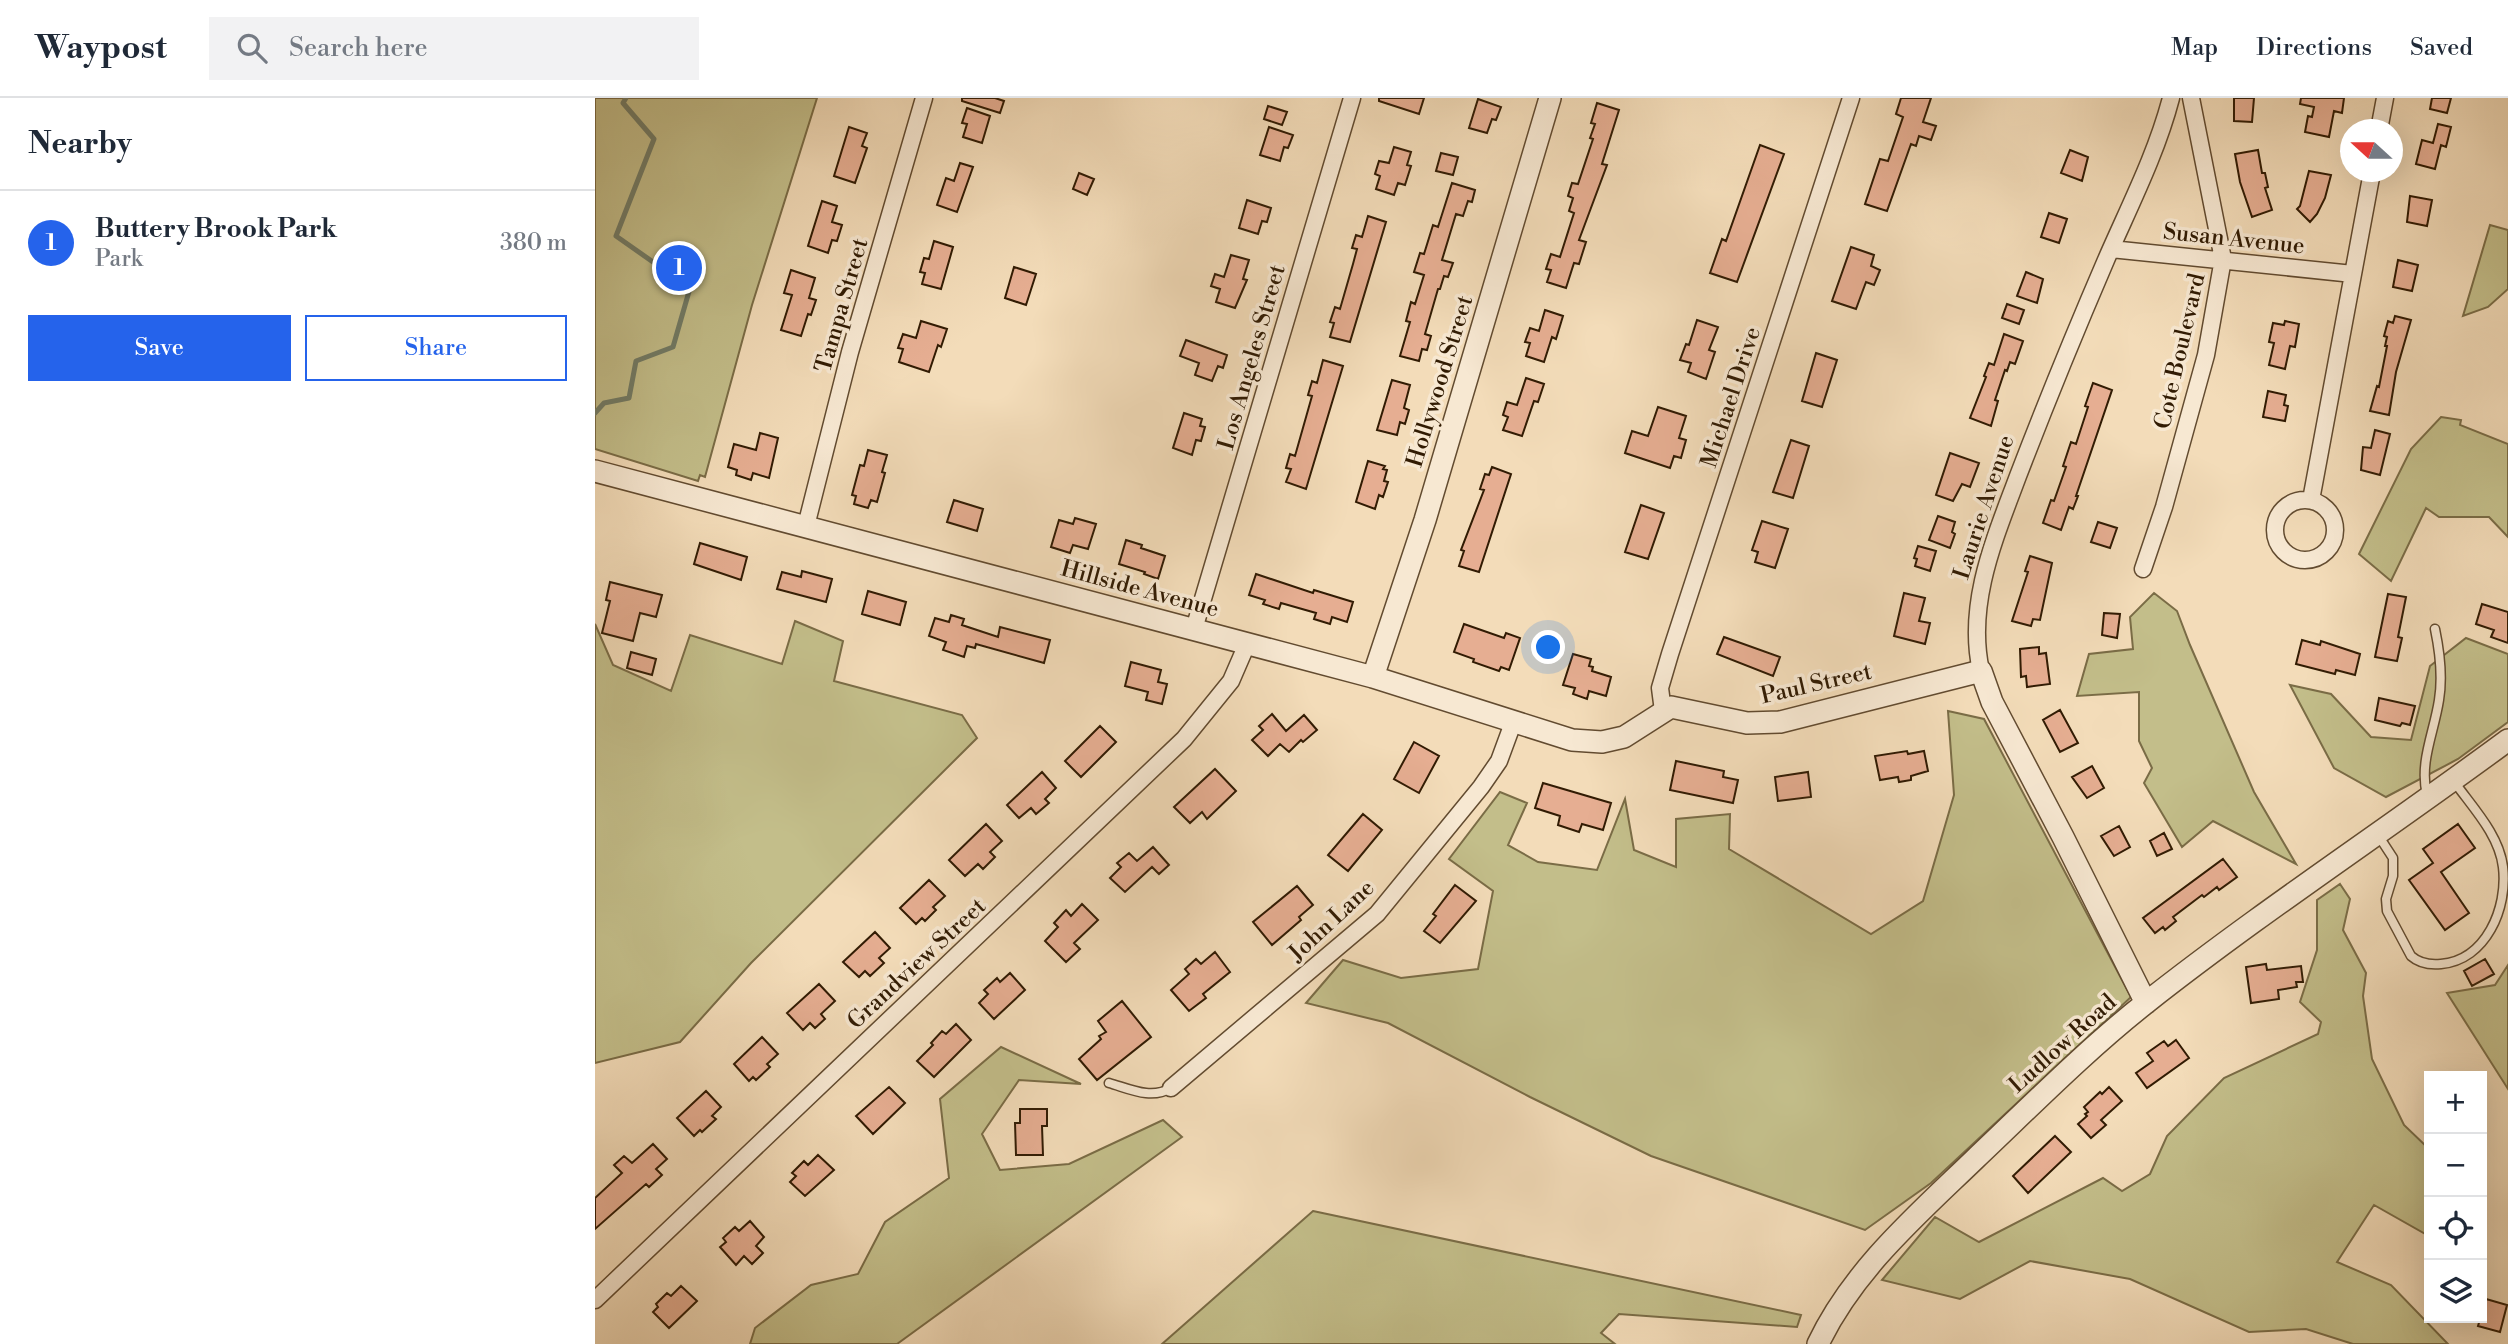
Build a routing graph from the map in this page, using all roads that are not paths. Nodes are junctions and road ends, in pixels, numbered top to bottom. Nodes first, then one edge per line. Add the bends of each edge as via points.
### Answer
1 (924, 98) edge
2 (1352, 98) edge
3 (1550, 98) edge
4 (1851, 98) edge
5 (2171, 98) edge
6 (2191, 98) edge
7 (2385, 98) edge
8 (2381, 119) edge
9 (2370, 182) edge
10 (2111, 249) junction
11 (2223, 259) junction
12 (2353, 274) junction
13 (595, 471) edge
14 (2311, 500) dead end
15 (807, 526) junction
16 (2143, 569) dead end
17 (1194, 629) junction
18 (2435, 629) dead end
19 (1247, 644) junction
20 (1981, 671) junction
21 (1373, 677) junction
22 (1663, 711) junction
23 (1513, 723) junction
24 (2508, 740) edge
25 (2453, 780) junction
26 (2427, 798) junction
27 (2382, 831) junction
28 (2146, 1003) junction
29 (1109, 1083) dead end
30 (1171, 1088) joint
31 (595, 1300) edge
32 (1818, 1344) edge

1 - 15 street, Tampa Street via 850,352
2 - 17 street, Los Angeles Street
3 - 21 street, Hollywood Street via 1418,543
4 - 22 street, Michael Drive via 1666,666 1660,688
5 - 10 street, Laurie Avenue via 2152,158
6 - 11 street, Cote Boulevard
7 - 8 street
9 - 12 street
10 - 11 street, Susan Avenue
10 - 20 street, Laurie Avenue via 2057,371 1990,552 1976,626
11 - 12 street, Susan Avenue
11 - 16 street, Cote Boulevard via 2206,355
12 - 14 street
13 - 15 street, Hillside Avenue
15 - 17 street, Hillside Avenue
17 - 19 street, Hillside Avenue
18 - 26 lane via 2441,677 2423,772
19 - 21 street, Hillside Avenue
19 - 31 street, Grandview Street via 1231,681 1184,739
20 - 22 street, Paul Street via 1780,722 1747,723 1678,707
20 - 28 street, Laurie Avenue via 1992,702
21 - 23 street, Hillside Avenue
22 - 23 street, Hillside Avenue via 1624,737 1602,742 1572,740
23 - 30 street, John Lane via 1499,761 1481,787 1377,914
24 - 25 street, Ludlow Road
25 - 26 street, Ludlow Road
25 - 27 lane via 2498,843 2504,868 2499,909 2489,935 2473,953 2437,965 2411,956 2387,911 2393,858
26 - 27 street, Ludlow Road
27 - 28 street, Ludlow Road
28 - 32 street, Ludlow Road via 2052,1085 1915,1217 1855,1283
29 - 30 lane via 1151,1095

